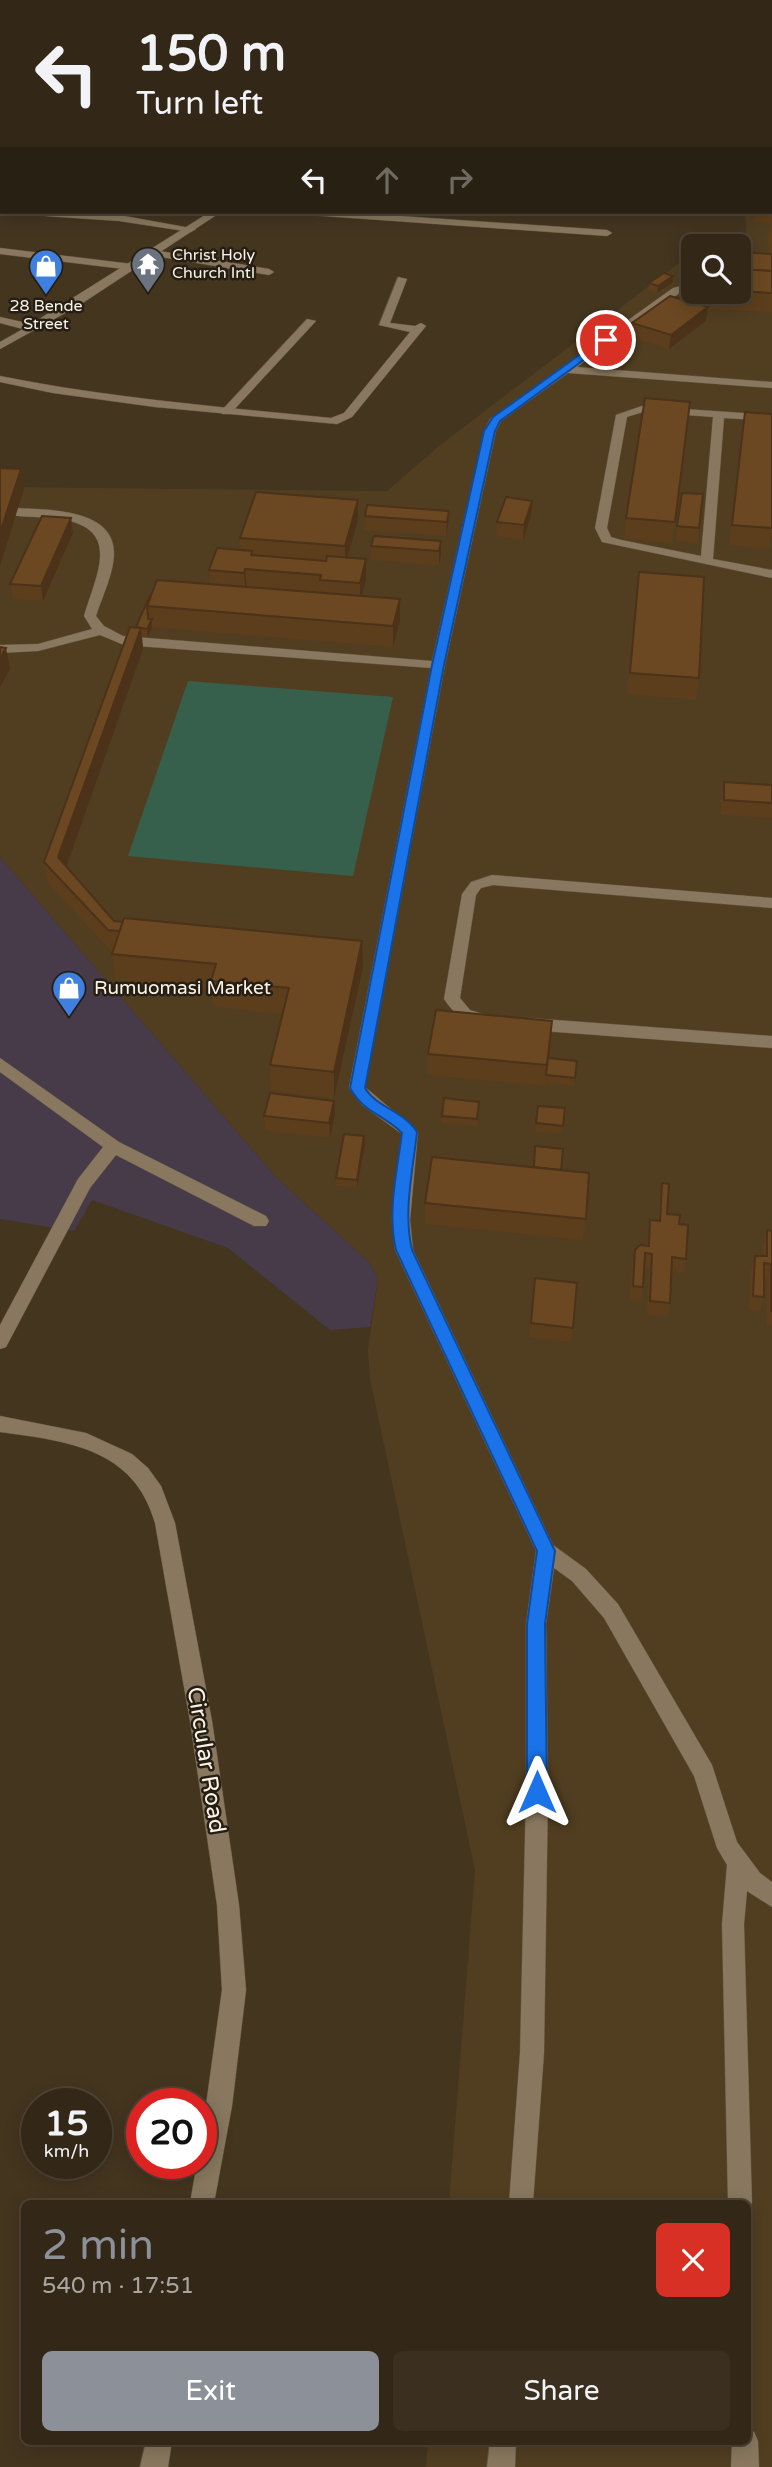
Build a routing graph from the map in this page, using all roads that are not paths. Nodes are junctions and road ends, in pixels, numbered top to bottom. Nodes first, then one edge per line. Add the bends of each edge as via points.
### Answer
1 (59, 214) edge
2 (213, 214) edge
3 (333, 214) edge
4 (191, 229) junction
5 (607, 233) dead end
6 (0, 251) edge
7 (153, 253) junction
8 (132, 267) junction
9 (269, 272) dead end
10 (402, 279) dead end
11 (681, 289) edge
12 (0, 320) edge
13 (311, 321) dead end
14 (29, 327) junction
15 (0, 346) edge
16 (565, 369) junction
17 (0, 379) edge
18 (772, 384) edge
19 (226, 412) junction
20 (719, 414) junction
21 (772, 418) edge
22 (16, 512) edge
23 (707, 562) junction
24 (772, 574) edge
25 (100, 631) junction
26 (0, 649) edge
27 (438, 665) junction
28 (772, 903) edge
29 (772, 1042) edge
30 (1, 1065) edge
31 (113, 1146) junction
32 (260, 1222) dead end
33 (0, 1342) edge
34 (0, 1424) edge
35 (546, 1551) junction
36 (738, 1865) junction
37 (772, 1896) edge
38 (203, 2200) edge
39 (521, 2200) edge
40 (740, 2200) edge
41 (158, 2445) edge
42 (503, 2445) edge
43 (745, 2445) edge
44 (154, 2467) edge
45 (501, 2467) edge
46 (745, 2467) edge

1 - 4 street
2 - 4 street
3 - 5 street
4 - 7 street
6 - 8 street
7 - 8 street
7 - 9 street
8 - 14 street
10 - 19 street via 384,325 419,328 348,415 338,421 312,421
11 - 16 street
12 - 14 street
13 - 19 street
14 - 15 street
16 - 18 street
16 - 27 street via 496,419 489,431
17 - 19 street
20 - 21 street
20 - 23 street
20 - 23 street via 642,409 622,415 601,528 606,539 618,543
22 - 25 street via 80,520 104,532 108,555 90,616
23 - 24 street
25 - 26 street via 62,643
25 - 27 street via 133,643
27 - 35 street via 358,1088 365,1101 410,1132 399,1230 404,1250
28 - 29 street via 492,880 476,885 469,894 452,999 464,1014 506,1022
30 - 31 street
31 - 32 street
31 - 33 street via 85,1184
34 - 38 street, Circular Road via 58,1432 106,1447 135,1468 154,1493 165,1523 201,1721 228,1905 234,1990
35 - 36 street via 579,1575 611,1611 704,1772 728,1848
35 - 39 street via 536,1624 533,2053
36 - 37 street
36 - 40 street via 733,1924
41 - 44 street
42 - 45 street
43 - 46 street

